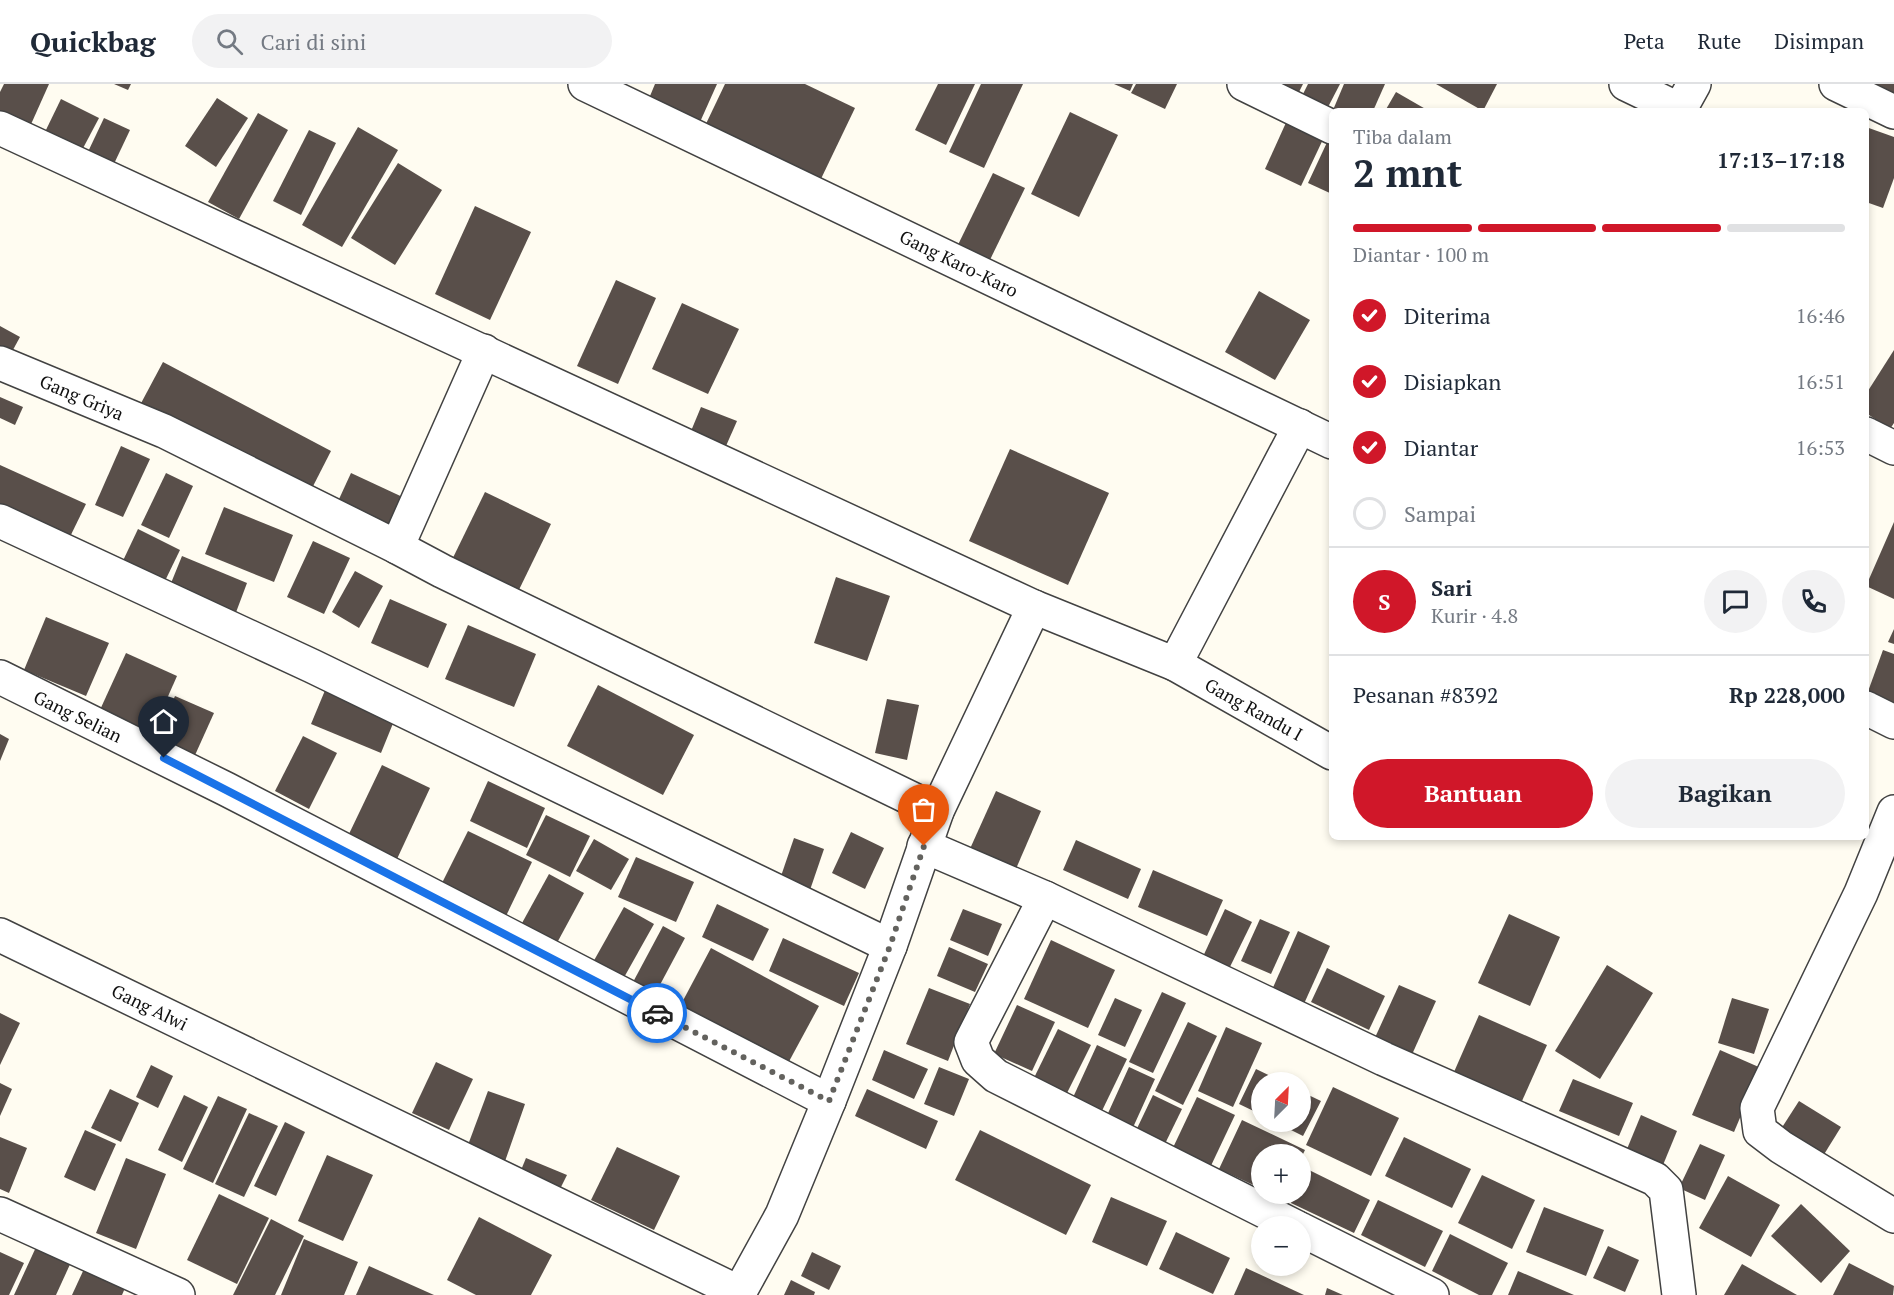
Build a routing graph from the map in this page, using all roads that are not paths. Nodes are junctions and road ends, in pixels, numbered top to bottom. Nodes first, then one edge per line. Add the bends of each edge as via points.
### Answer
1 (585, 84) edge
2 (1244, 84) edge
3 (1626, 84) edge
4 (1836, 84) edge
5 (1684, 102) edge
6 (1894, 112) edge
7 (1329, 126) edge
8 (0, 128) edge
9 (484, 351) junction
10 (0, 363) edge
11 (1300, 426) junction
12 (1869, 436) edge
13 (1329, 440) edge
14 (1894, 448) edge
15 (0, 521) edge
16 (398, 547) junction
17 (1034, 607) junction
18 (1175, 664) junction
19 (0, 677) edge
20 (1869, 710) edge
21 (1894, 722) edge
22 (1329, 751) edge
23 (937, 811) junction
24 (1894, 812) edge
25 (924, 846) junction
26 (1045, 898) junction
27 (0, 934) edge
28 (890, 946) junction
29 (829, 1101) junction
30 (0, 1214) edge
31 (1274, 1216) edge
32 (1894, 1216) edge
33 (1311, 1234) edge
34 (739, 1294) edge
35 (178, 1295) edge
36 (1432, 1295) edge
37 (1679, 1295) edge

1 - 11 street, Gang Karo-Karo
2 - 7 street
3 - 5 street
4 - 6 street
8 - 9 street, Gang Randu I
9 - 16 street
9 - 17 street, Gang Randu I
10 - 16 street, Gang Griya via 164,431
11 - 13 street, Gang Karo-Karo
11 - 18 street
12 - 14 street
15 - 28 street via 312,666
16 - 23 street, Gang Griya
17 - 18 street, Gang Randu I
17 - 23 street
18 - 22 street, Gang Randu I
19 - 29 street, Gang Selian
20 - 21 street
23 - 25 street
24 - 32 street via 1861,893 1757,1108 1760,1131
25 - 26 street
25 - 28 street
26 - 31 street via 971,1042 978,1060 996,1076
26 - 37 street via 1384,1059 1655,1179 1666,1190
27 - 34 street, Gang Alwi
28 - 29 street
29 - 34 street via 782,1215
30 - 35 street
33 - 36 street

